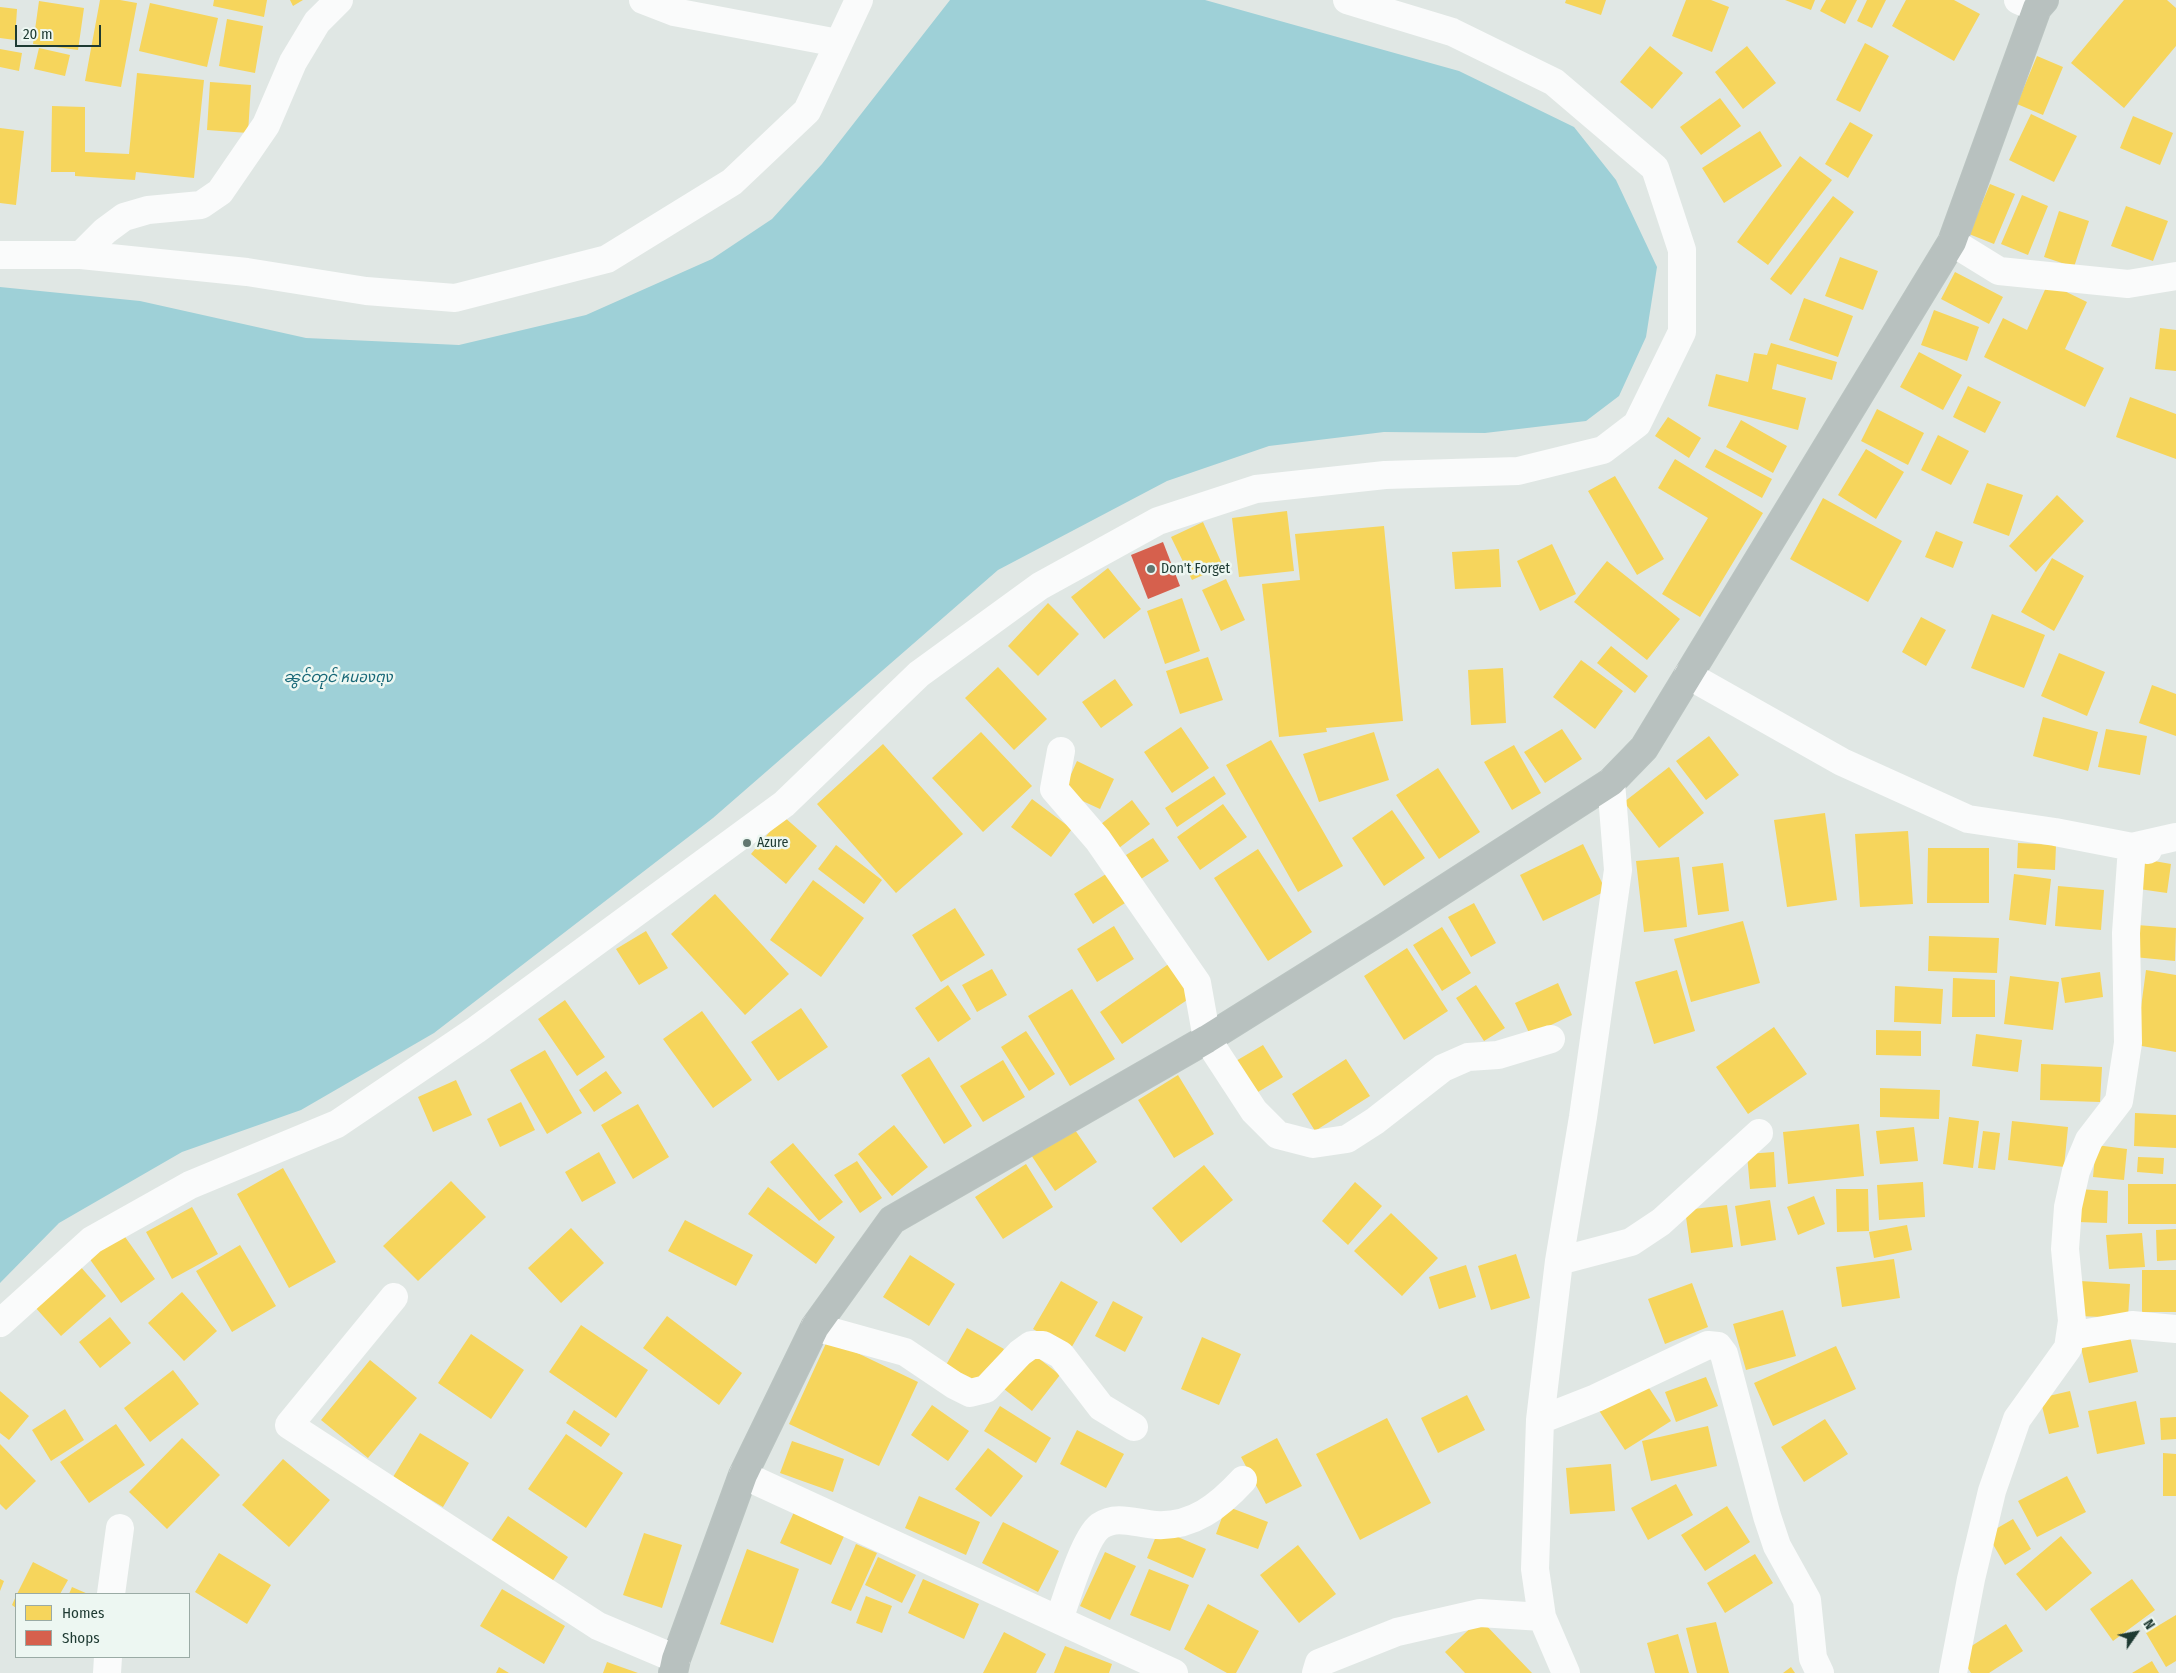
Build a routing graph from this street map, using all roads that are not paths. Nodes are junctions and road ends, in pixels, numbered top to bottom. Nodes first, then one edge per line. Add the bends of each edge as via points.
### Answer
1 (339, 0) edge
2 (643, 0) edge
3 (859, 0) edge
4 (1347, 0) edge
5 (2033, 3) edge
6 (838, 43) junction
7 (1952, 242) junction
8 (0, 255) edge
9 (81, 255) junction
10 (2176, 276) edge
11 (1688, 676) junction
12 (1061, 751) dead end
13 (1612, 782) junction
14 (2176, 837) edge
15 (2132, 848) junction
16 (2176, 855) edge
17 (1207, 1039) junction
18 (1551, 1039) dead end
19 (1759, 1132) dead end
20 (1559, 1261) junction
21 (394, 1297) dead end
22 (0, 1323) edge
23 (816, 1327) junction
24 (2176, 1329) edge
25 (2070, 1336) junction
26 (1540, 1420) junction
27 (1134, 1427) dead end
28 (743, 1476) junction
29 (1243, 1480) dead end
30 (120, 1528) dead end
31 (111, 1593) edge
32 (1542, 1617) junction
33 (1059, 1620) junction
34 (108, 1658) edge
35 (1128, 1663) edge
36 (674, 1666) edge
37 (108, 1673) edge
38 (1174, 1673) edge
39 (1316, 1673) edge
40 (1566, 1673) edge
41 (1820, 1673) edge
42 (1952, 1673) edge

1 - 9 street via 317,22 293,62 266,125 220,192 201,205 148,210 124,217
2 - 6 street via 674,12
3 - 6 street
4 - 22 street via 1452,32 1554,82 1655,168 1682,250 1682,332 1637,424 1603,450 1518,471 1385,476 1256,489 1158,521 1040,586 919,674 784,804 476,1030 338,1124 190,1185 92,1240
5 - 7 highway
6 - 9 street via 807,110 732,182 607,259 455,298 366,291 247,272
7 - 10 street via 1999,272 2128,284
7 - 11 highway
8 - 9 street
11 - 13 highway via 1644,748
11 - 15 street via 1842,762 1968,820 2055,832
12 - 17 street via 1054,789 1098,840 1197,983
13 - 17 highway
13 - 20 street via 1618,870
14 - 15 street
15 - 16 street
15 - 25 street via 2126,933 2128,1043 2119,1102 2089,1140 2076,1171 2068,1207 2065,1249 2072,1321
17 - 18 street via 1254,1111 1278,1135 1313,1144 1348,1139 1444,1068 1468,1057 1498,1055
17 - 23 highway via 892,1220
19 - 20 street via 1661,1222 1631,1242
20 - 26 street
21 - 36 street via 289,1425 598,1626
23 - 27 street via 905,1352 970,1394 986,1389 1031,1345 1043,1345 1060,1355 1101,1407
23 - 28 highway
24 - 25 street via 2132,1326
25 - 42 street via 2068,1348 2017,1419 1992,1492
26 - 32 street via 1535,1570
26 - 41 street via 1596,1398 1708,1345 1718,1346 1724,1354 1774,1539 1807,1600 1813,1658
28 - 33 street
28 - 36 highway
29 - 33 street via 1214,1508 1179,1524 1113,1521 1099,1527 1081,1555
30 - 31 street
32 - 39 street via 1480,1613 1397,1632 1319,1663
32 - 40 street
33 - 35 street
34 - 37 street
35 - 38 street

